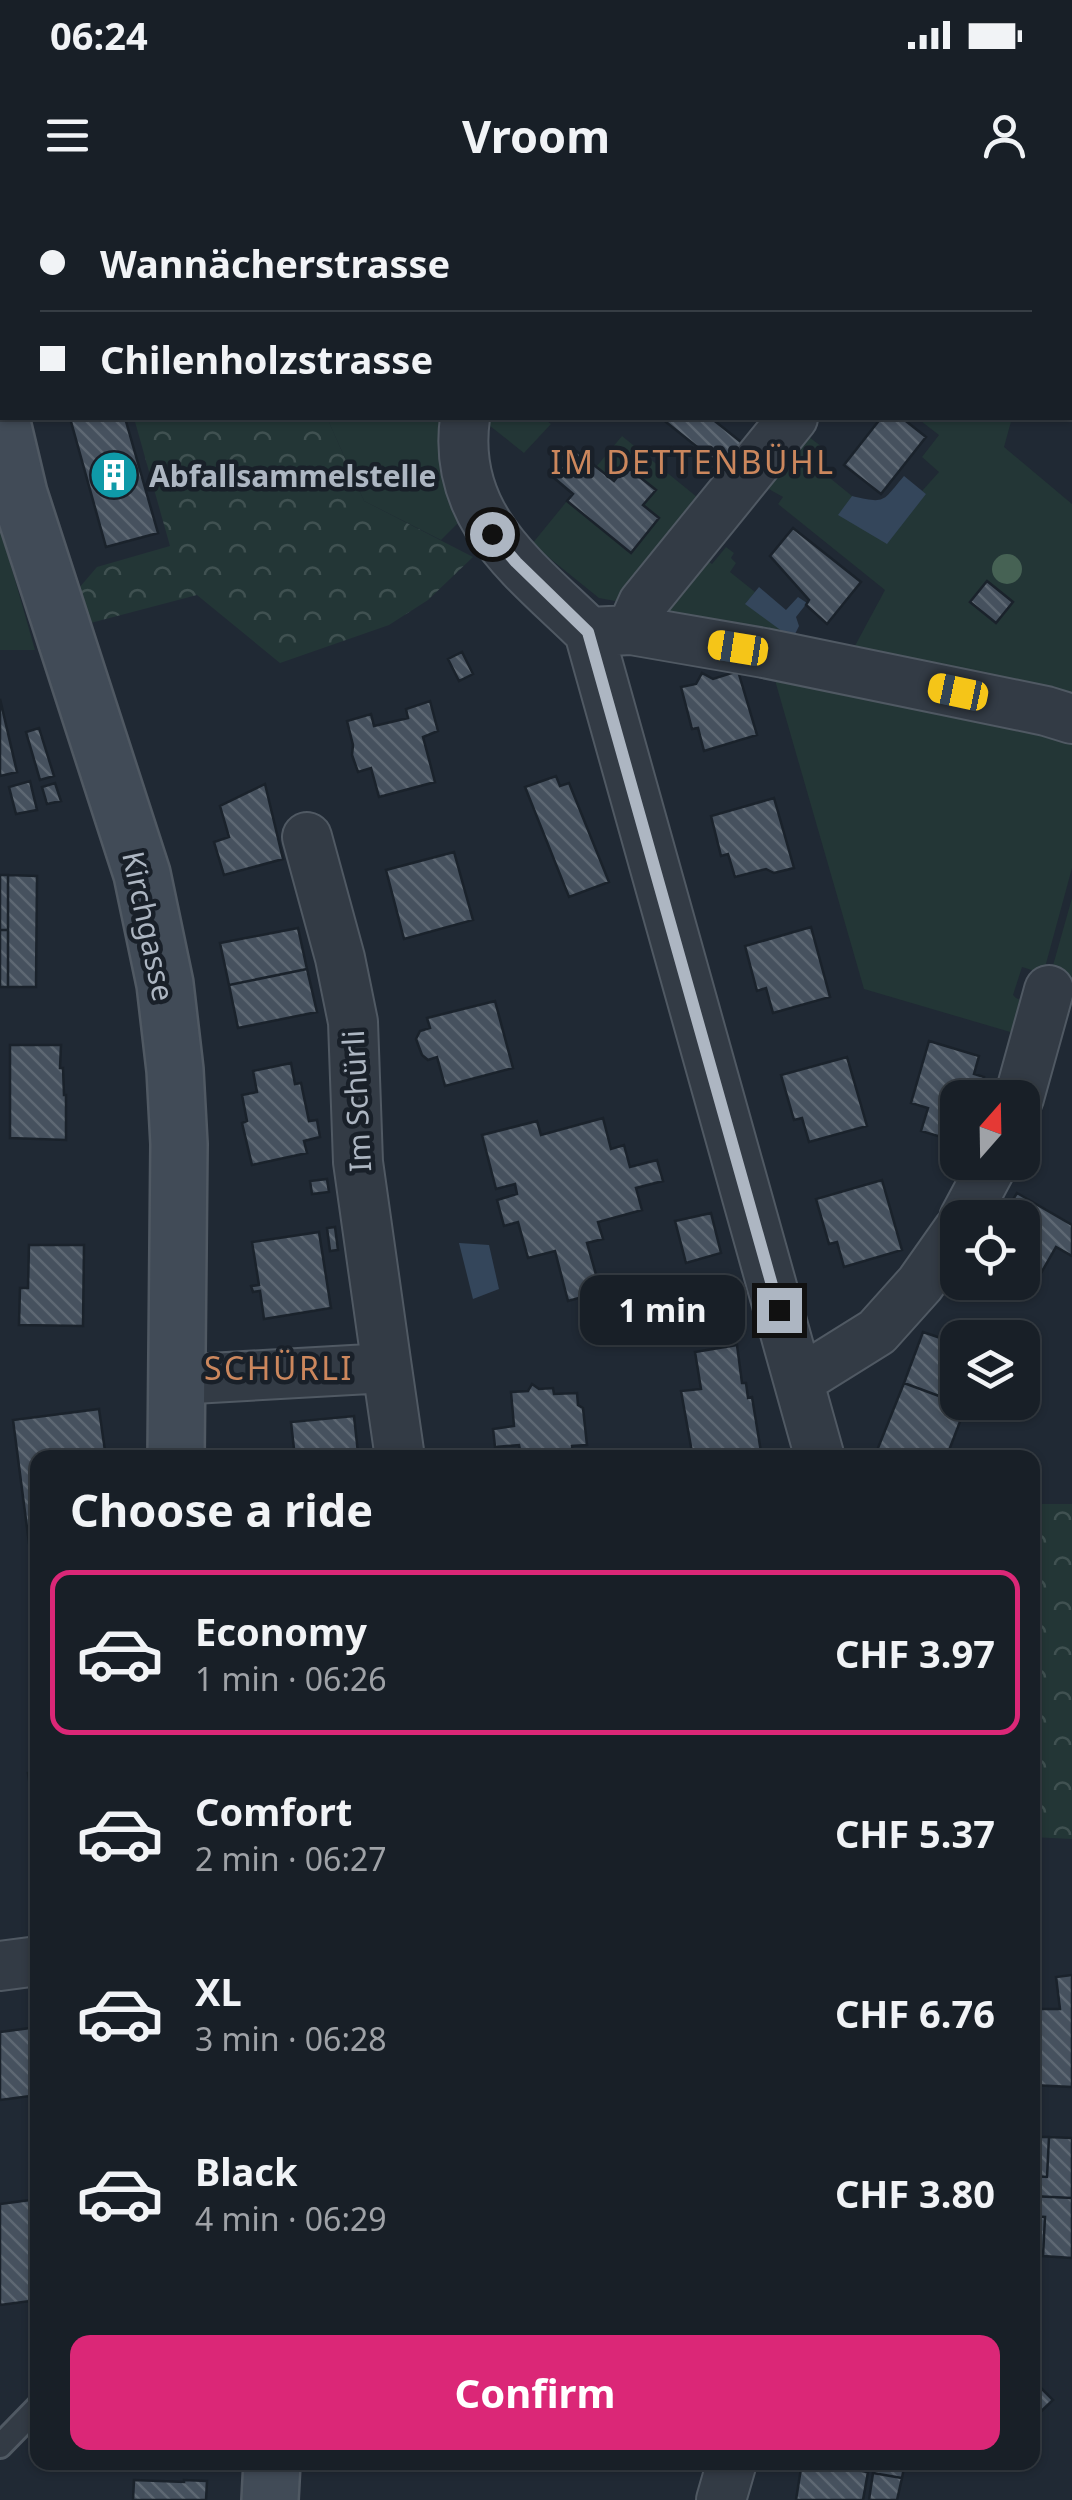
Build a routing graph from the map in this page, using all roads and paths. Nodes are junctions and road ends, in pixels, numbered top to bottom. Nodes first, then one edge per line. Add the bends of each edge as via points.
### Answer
1 (2, 420) edge
2 (465, 420) edge
3 (791, 420) edge
4 (610, 631) junction
5 (1072, 719) edge
6 (308, 838) dead end
7 (1049, 990) dead end
8 (1024, 1080) edge
9 (940, 1256) edge
10 (387, 1368) junction
11 (176, 1380) junction
12 (800, 1380) junction
13 (176, 1450) edge
14 (399, 1450) edge
15 (818, 1450) edge
16 (30, 1961) edge
17 (0, 1966) edge
18 (30, 2415) edge
19 (0, 2446) edge
20 (272, 2470) edge
21 (730, 2470) edge
22 (270, 2500) edge
23 (721, 2500) edge

1 - 11 street, Kirchgasse via 142,874 165,984 180,1144
2 - 4 street via 467,478 492,534 516,562
3 - 4 street via 643,603
4 - 5 street via 764,653
4 - 12 street
6 - 10 street, Im Schürli via 353,1022 358,1162
7 - 8 street
9 - 12 street via 877,1332
10 - 11 street
10 - 14 street, Im Schürli
11 - 13 street, Kirchgasse
12 - 15 street
16 - 17 street
18 - 19 lane
20 - 22 street
21 - 23 street

